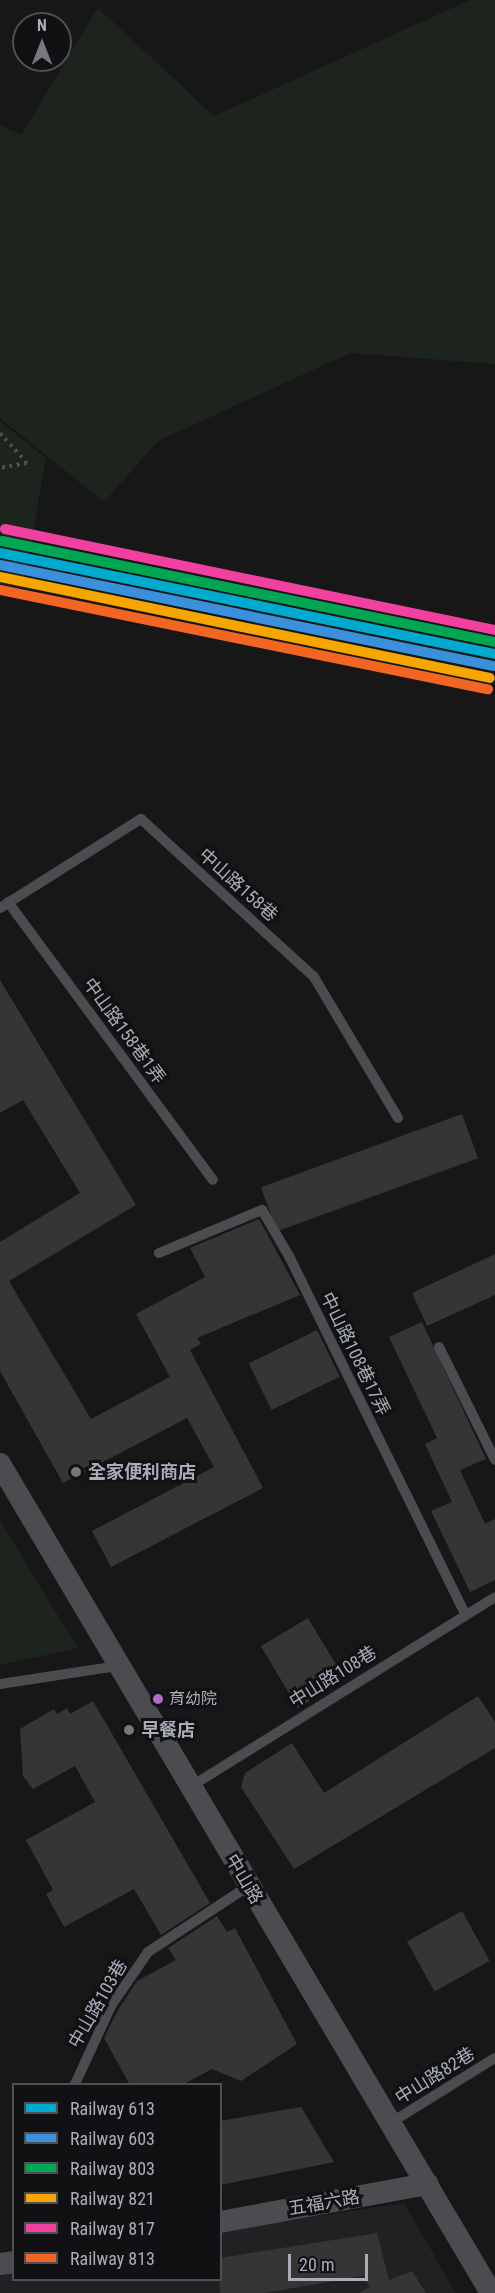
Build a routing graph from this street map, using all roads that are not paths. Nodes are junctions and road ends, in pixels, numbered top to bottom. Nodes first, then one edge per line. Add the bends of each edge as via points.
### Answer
1 (4, 905) edge
2 (398, 1118) dead end
3 (213, 1179) dead end
4 (159, 1253) dead end
5 (439, 1347) dead end
6 (495, 1460) edge
7 (0, 1464) edge
8 (495, 1597) edge
9 (465, 1613) junction
10 (117, 1666) junction
11 (0, 1684) edge
12 (190, 1787) junction
13 (247, 1887) junction
14 (495, 2058) edge
15 (76, 2083) edge
16 (392, 2122) junction
17 (428, 2184) junction
18 (222, 2222) edge
19 (491, 2293) edge

1 - 2 lane, 中山路158巷 via 141,819 314,977
1 - 3 lane, 中山路158巷1弄
4 - 9 lane, 中山路108巷17弄 via 262,1210 289,1256
5 - 6 lane
7 - 10 street, 中山路
8 - 9 lane, 中山路108巷
9 - 12 lane, 中山路108巷
10 - 11 lane
10 - 12 street, 中山路
12 - 13 street, 中山路
13 - 15 lane, 中山路103巷 via 148,1952 111,2006
13 - 16 street, 中山路
14 - 16 lane, 中山路82巷
16 - 17 street, 中山路
17 - 18 street, 五福六路
17 - 19 street, 中山路

